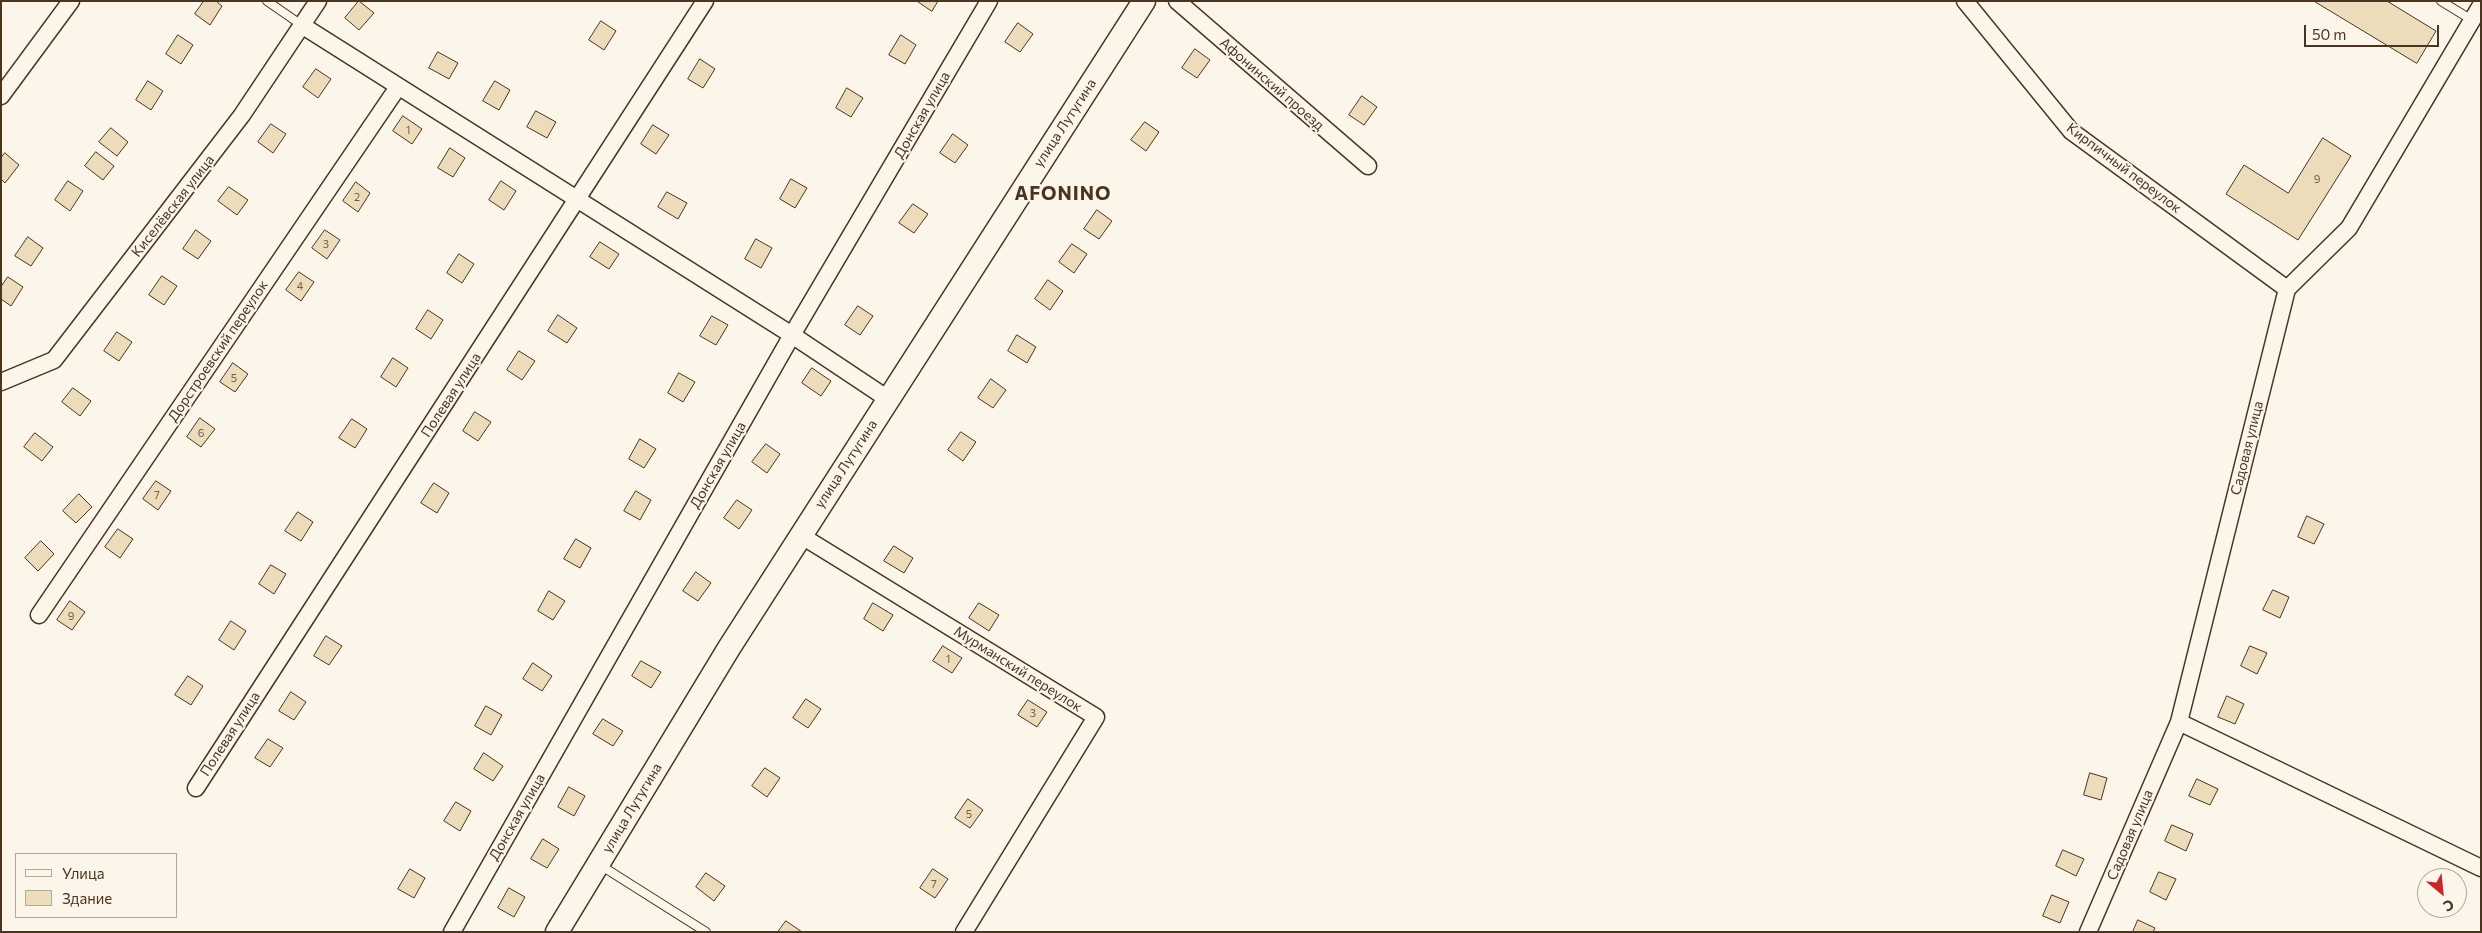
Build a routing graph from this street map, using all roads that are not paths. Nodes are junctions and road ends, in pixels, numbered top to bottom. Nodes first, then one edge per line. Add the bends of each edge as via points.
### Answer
1 (71, 1) edge
2 (267, 1) edge
3 (318, 1) edge
4 (705, 1) edge
5 (989, 1) edge
6 (1144, 1) edge
7 (1177, 1) edge
8 (1965, 1) edge
9 (2441, 1) edge
10 (2481, 5) edge
11 (2472, 20) junction
12 (303, 26) junction
13 (398, 87) junction
14 (1, 96) edge
15 (1368, 166) dead end
16 (577, 199) junction
17 (2286, 289) junction
18 (792, 335) junction
19 (1, 382) edge
20 (888, 399) junction
21 (800, 535) junction
22 (38, 616) dead end
23 (2179, 722) junction
24 (196, 788) dead end
25 (598, 864) junction
26 (2481, 868) edge
27 (452, 932) edge
28 (557, 932) edge
29 (706, 932) edge
30 (964, 932) edge
31 (2088, 932) edge

1 - 14 street
2 - 12 lane
3 - 12 street, Киселёвская улица
4 - 16 street, Полевая улица
5 - 18 street, Донская улица
6 - 20 main road, улица Лутугина
7 - 15 street, Афонинский проезд
8 - 17 street, Кирпичный переулок via 2071,131
9 - 11 lane
10 - 11 street
11 - 17 street via 2349,228
12 - 13 street
12 - 19 street, Киселёвская улица via 242,115 54,360
13 - 16 street
13 - 22 street, Дорстроевский переулок
16 - 18 street
16 - 24 street, Полевая улица
17 - 23 street, Садовая улица
18 - 20 street
18 - 27 street, Донская улица
20 - 21 main road, улица Лутугина
21 - 25 main road, улица Лутугина
21 - 30 street, Мурманский переулок via 1096,717
23 - 26 street
23 - 31 street, Садовая улица
25 - 28 main road, улица Лутугина
25 - 29 lane

